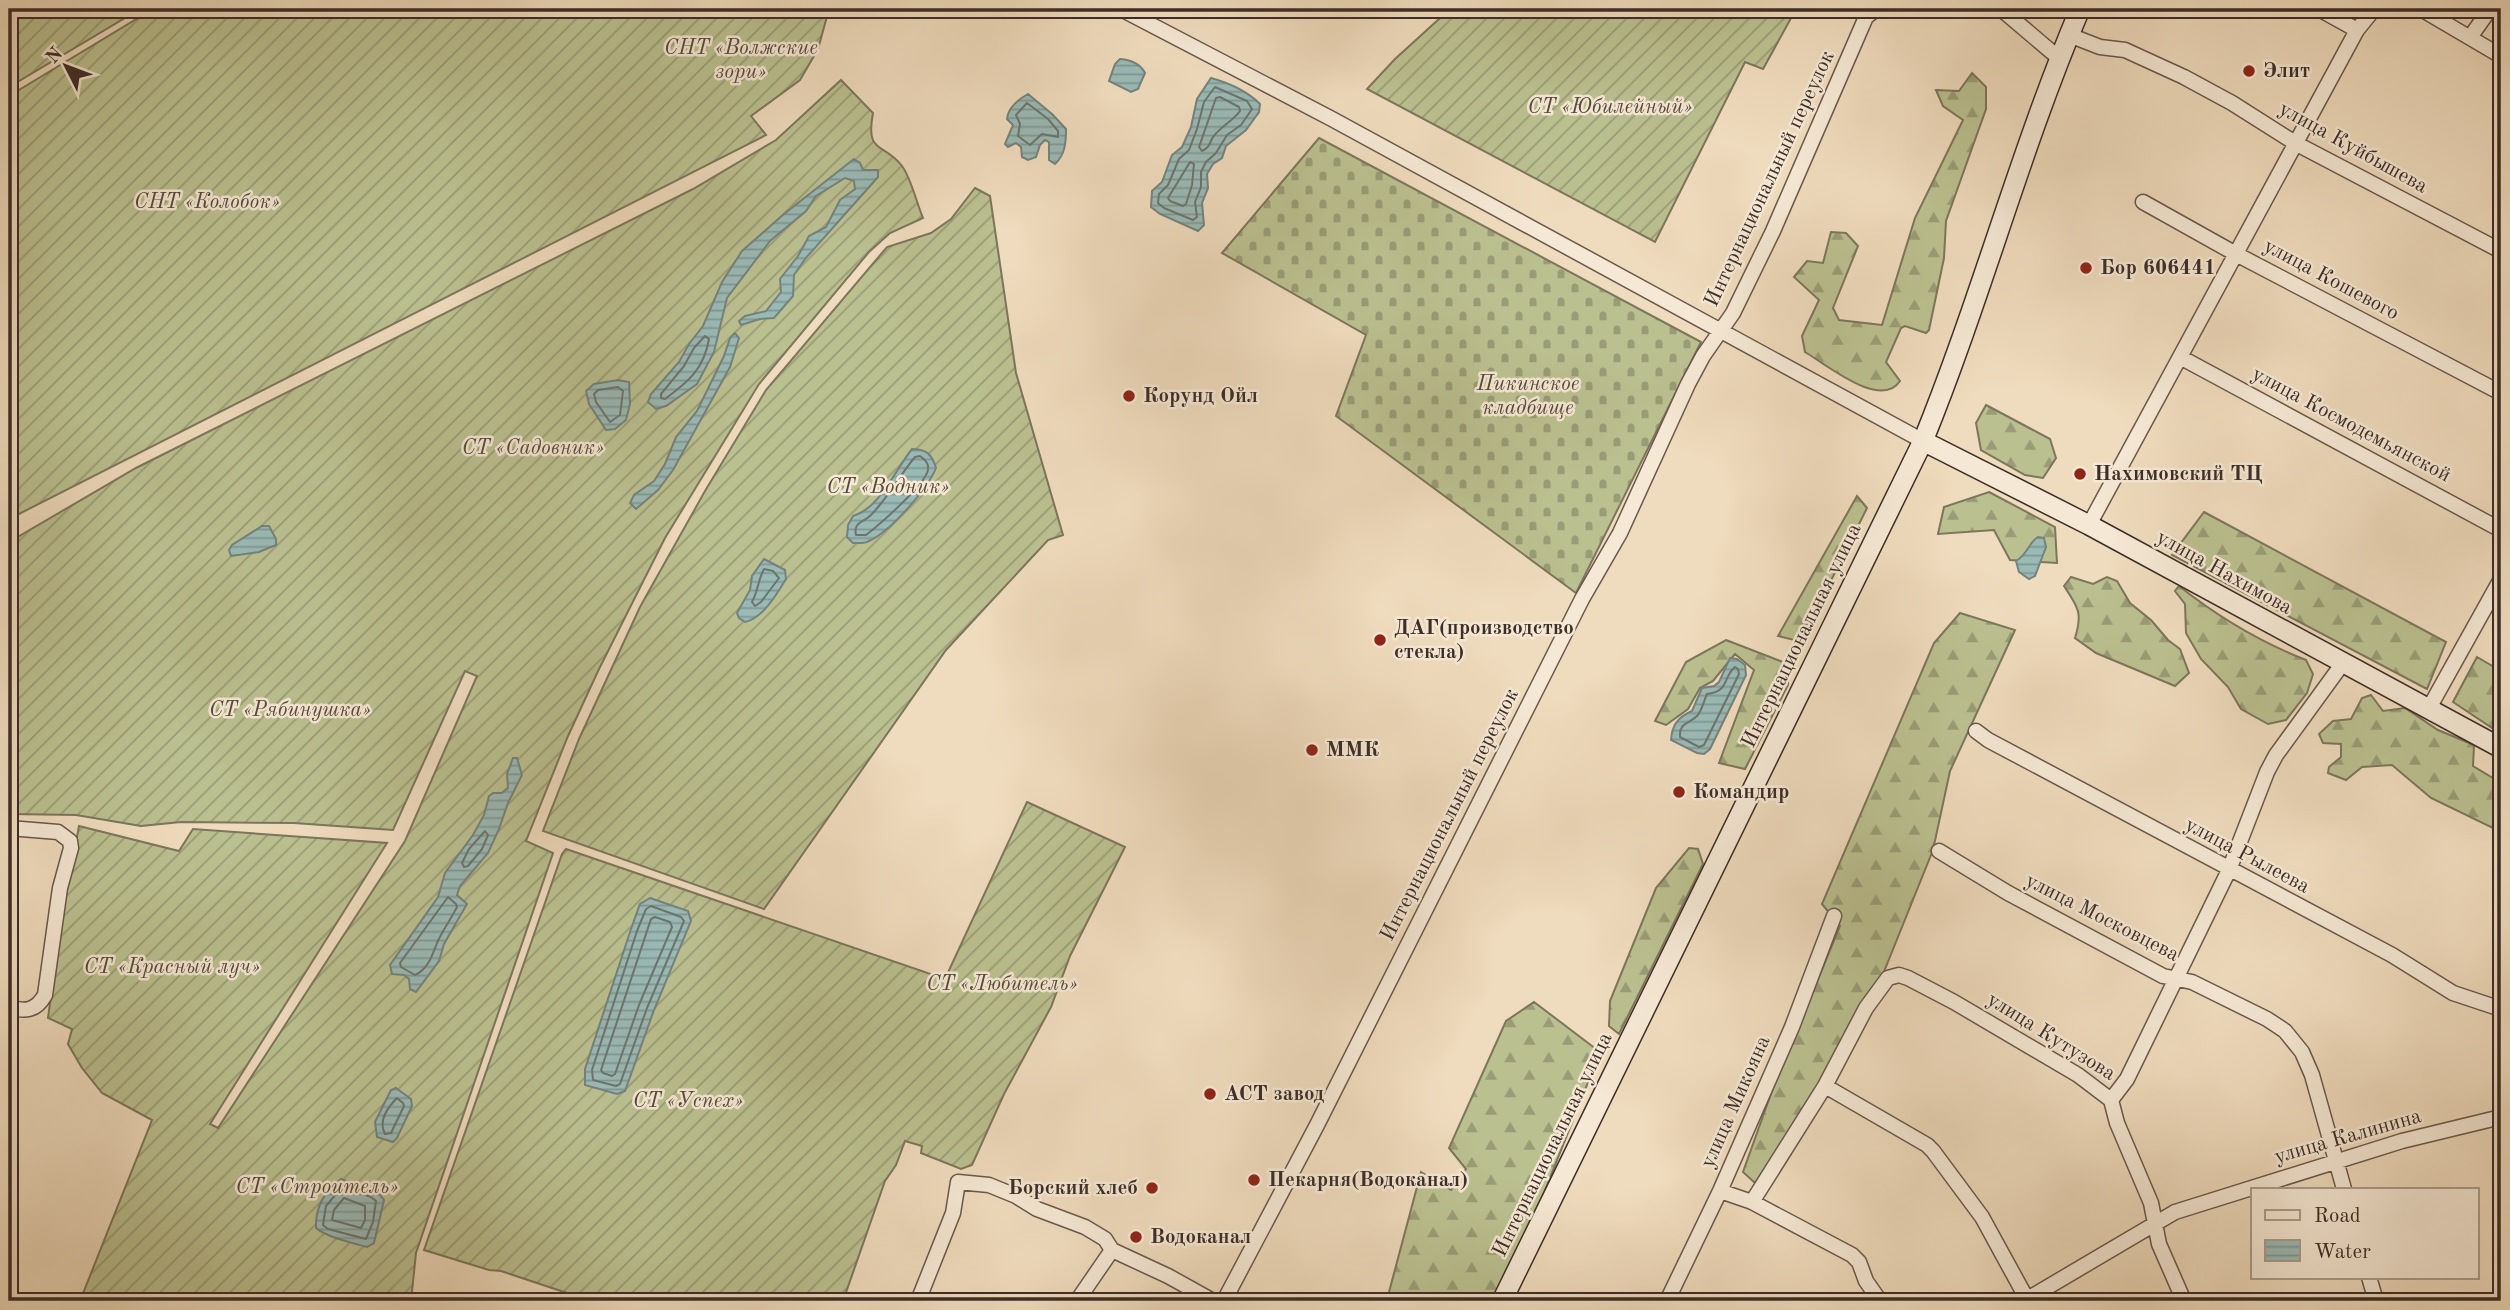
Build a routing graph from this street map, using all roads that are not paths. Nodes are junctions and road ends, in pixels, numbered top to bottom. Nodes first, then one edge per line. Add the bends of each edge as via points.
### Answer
1 (1121, 9) edge
2 (1876, 9) edge
3 (2001, 9) edge
4 (2080, 9) edge
5 (2319, 9) edge
6 (2374, 9) edge
7 (2421, 9) edge
8 (2490, 9) edge
9 (2357, 30) junction
10 (2069, 34) junction
11 (2471, 36) junction
12 (2501, 56) edge
13 (2060, 59) junction
14 (2295, 143) junction
15 (2143, 202) dead end
16 (2501, 251) edge
17 (2236, 254) junction
18 (1721, 333) junction
19 (2180, 357) junction
20 (2501, 393) edge
21 (1923, 441) junction
22 (2090, 525) junction
23 (2501, 530) edge
24 (2501, 579) edge
25 (2343, 663) junction
26 (2428, 710) junction
27 (1976, 732) dead end
28 (2501, 748) edge
29 (9, 828) edge
30 (1939, 851) dead end
31 (2229, 870) junction
32 (1834, 916) dead end
33 (2176, 980) junction
34 (9, 1007) edge
35 (2501, 1009) edge
36 (1825, 1086) junction
37 (2111, 1100) junction
38 (2501, 1117) edge
39 (2336, 1161) junction
40 (2344, 1188) edge
41 (1720, 1191) junction
42 (1752, 1202) junction
43 (2156, 1223) junction
44 (1112, 1250) junction
45 (2369, 1278) edge
46 (918, 1301) edge
47 (1077, 1301) edge
48 (1213, 1301) edge
49 (1224, 1301) edge
50 (1502, 1301) edge
51 (1667, 1301) edge
52 (1880, 1301) edge
53 (2026, 1301) edge
54 (2184, 1301) edge
55 (2375, 1301) edge

1 - 18 street
2 - 18 street, Интернациональный переулок via 1866,18 1773,231
3 - 13 street
4 - 10 main road, Интернациональная улица
5 - 9 street
6 - 9 street
7 - 11 street
8 - 11 street
9 - 14 street
10 - 13 main road, Интернациональная улица
10 - 14 street, улица Куйбышева via 2148,59
11 - 12 street
13 - 21 main road, Интернациональная улица
14 - 16 street, улица Куйбышева
14 - 17 street
15 - 17 street, улица Кошевого
17 - 19 street
17 - 20 street, улица Кошевого
18 - 21 street
18 - 49 street, Интернациональный переулок via 1688,384 1620,533 1582,599
19 - 22 street
19 - 23 street, улица Космодемьянской
21 - 22 main road, улица Нахимова
21 - 50 main road, Интернациональная улица
22 - 25 main road, улица Нахимова
24 - 26 street
25 - 26 main road, улица Нахимова
25 - 31 street via 2276,755
26 - 28 main road, улица Нахимова
27 - 31 street, улица Рылеева
29 - 34 street via 65,836 71,848 60,888 45,995 33,1008
30 - 33 street, улица Московцева via 2008,893
31 - 33 street
31 - 35 street, улица Рылеева via 2399,959 2453,993
32 - 41 street, улица Микояна via 1792,1027
33 - 37 street via 2127,1079
33 - 39 street, улица Московцева via 2192,982 2277,1024 2295,1041 2312,1075
36 - 37 street, улица Кутузова via 1879,987 1899,975 1995,1026
36 - 42 street
36 - 53 street via 1933,1151 1982,1217
37 - 43 street, улица Кутузова
38 - 39 street, улица Калинина
39 - 40 street, улица Московцева
39 - 43 street, улица Калинина via 2175,1212
41 - 42 street
41 - 51 street, улица Микояна
42 - 52 street via 1852,1255
43 - 53 street, улица Калинина
43 - 54 street, улица Кутузова via 2159,1244
44 - 46 street via 1105,1239 1085,1227 1016,1196 989,1185 958,1182 953,1213
44 - 47 street
44 - 48 street
45 - 55 street

